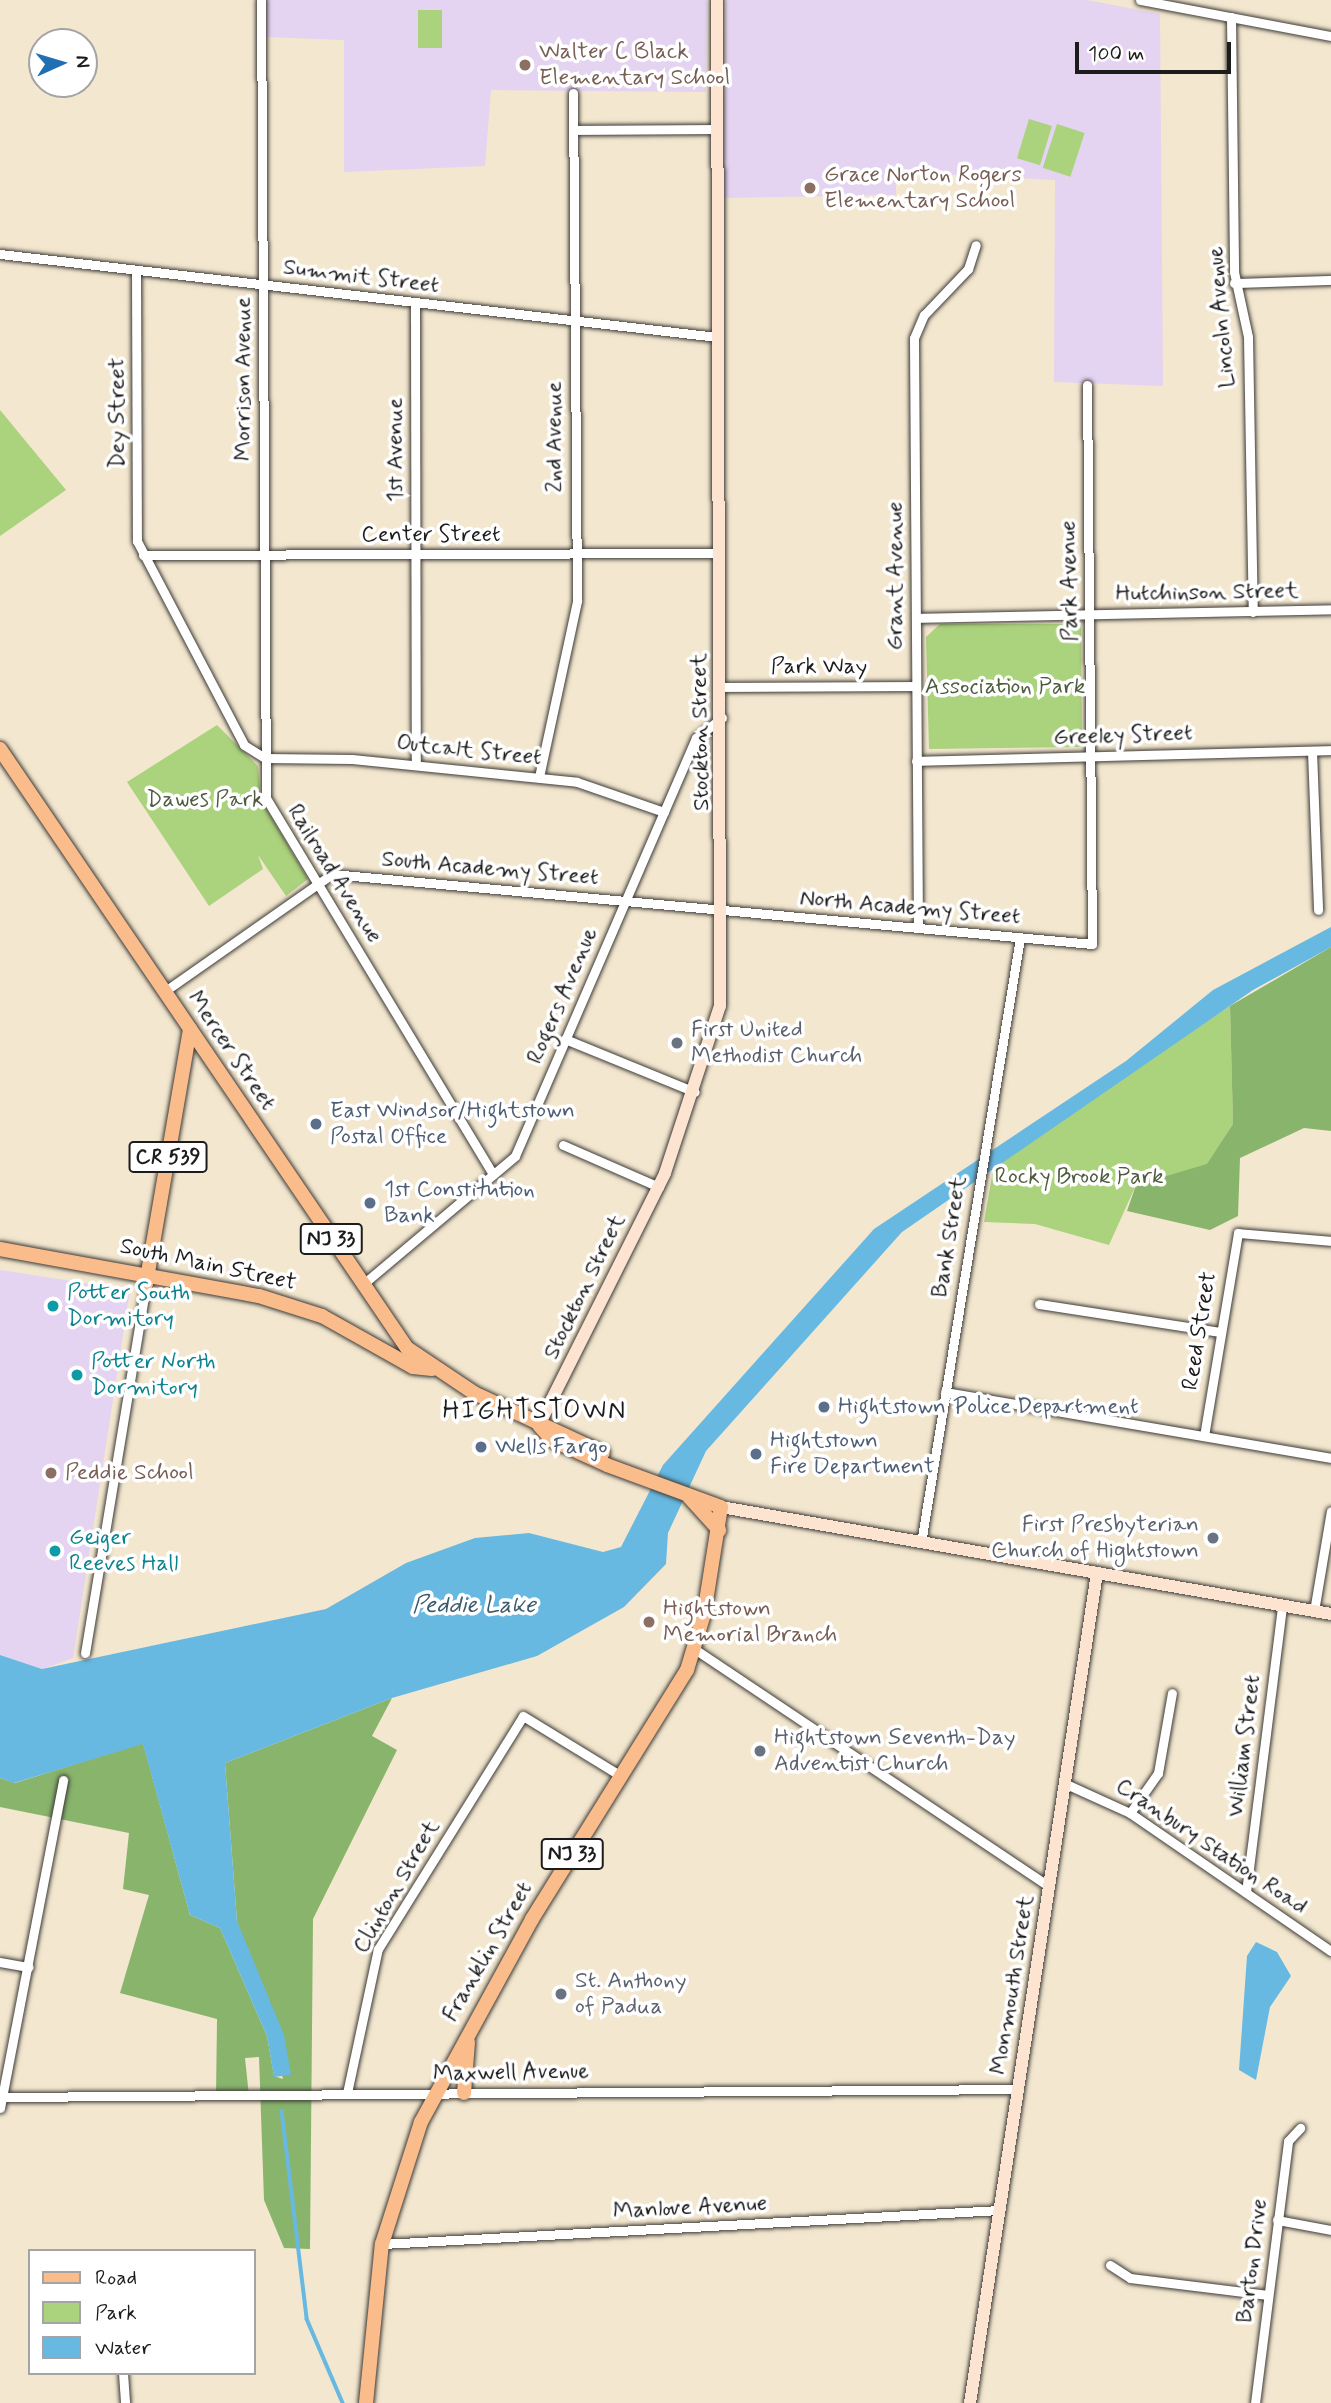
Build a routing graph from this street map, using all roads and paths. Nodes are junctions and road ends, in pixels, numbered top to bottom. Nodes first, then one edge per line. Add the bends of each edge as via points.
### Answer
1 (261, 0) edge
2 (716, 0) edge
3 (1140, 0) edge
4 (1231, 17) junction
5 (1331, 36) edge
6 (573, 93) dead end
7 (715, 129) junction
8 (573, 130) junction
9 (976, 245) dead end
10 (0, 254) edge
11 (136, 270) junction
12 (1331, 280) edge
13 (1234, 283) junction
14 (263, 285) junction
15 (415, 303) junction
16 (574, 321) junction
17 (717, 337) junction
18 (1087, 385) dead end
19 (720, 553) junction
20 (415, 554) junction
21 (576, 554) junction
22 (143, 555) junction
23 (264, 555) junction
24 (1331, 610) edge
25 (1254, 612) junction
26 (1090, 615) junction
27 (916, 618) junction
28 (916, 686) junction
29 (721, 687) junction
30 (722, 718) junction
31 (0, 749) edge
32 (1331, 750) edge
33 (1312, 751) junction
34 (1091, 757) junction
35 (265, 758) junction
36 (916, 761) junction
37 (416, 765) junction
38 (539, 777) junction
39 (664, 813) junction
40 (315, 880) junction
41 (625, 901) junction
42 (724, 910) junction
43 (1318, 910) dead end
44 (918, 928) junction
45 (1020, 937) junction
46 (1092, 944) joint
47 (164, 991) junction
48 (190, 1029) junction
49 (565, 1039) junction
50 (696, 1093) junction
51 (563, 1145) dead end
52 (493, 1174) junction
53 (659, 1187) junction
54 (1331, 1241) edge
55 (0, 1250) edge
56 (147, 1278) junction
57 (362, 1285) junction
58 (1039, 1304) dead end
59 (1219, 1332) junction
60 (434, 1369) junction
61 (945, 1392) junction
62 (539, 1424) junction
63 (1204, 1436) junction
64 (1331, 1458) edge
65 (689, 1496) junction
66 (721, 1507) junction
67 (1331, 1511) edge
68 (719, 1530) junction
69 (920, 1543) junction
70 (1097, 1573) junction
71 (1282, 1605) junction
72 (1314, 1611) junction
73 (1331, 1614) edge
74 (696, 1650) junction
75 (85, 1653) dead end
76 (1172, 1693) dead end
77 (621, 1776) junction
78 (63, 1780) dead end
79 (1066, 1784) junction
80 (1130, 1814) junction
81 (1049, 1886) junction
82 (1246, 1892) junction
83 (1331, 1951) edge
84 (0, 1962) edge
85 (29, 1967) junction
86 (470, 2028) junction
87 (1018, 2089) junction
88 (347, 2093) junction
89 (434, 2093) junction
90 (464, 2093) junction
91 (4, 2097) junction
92 (0, 2108) edge
93 (1300, 2128) dead end
94 (1000, 2210) junction
95 (1277, 2220) junction
96 (1331, 2230) edge
97 (382, 2244) junction
98 (1110, 2265) dead end
99 (1268, 2295) junction
100 (123, 2375) edge
101 (125, 2403) edge
102 (366, 2403) edge
103 (970, 2403) edge
104 (1255, 2403) edge

1 - 14 street, Morrison Avenue
2 - 7 main road, Stockton Street
3 - 4 street
4 - 5 street
4 - 13 street, Lincoln Avenue
6 - 8 street, 2nd Avenue
7 - 8 street
7 - 17 main road, Stockton Street
8 - 16 street, 2nd Avenue
9 - 27 street, Grant Avenue via 964,275 924,315 914,338
10 - 11 street, Summit Street
11 - 14 street, Summit Street
11 - 22 street, Dey Street via 137,541
12 - 13 street
13 - 25 street, Lincoln Avenue via 1248,337
14 - 15 street, Summit Street
14 - 23 street, Morrison Avenue
15 - 16 street, Summit Street
15 - 20 street, 1st Avenue
16 - 17 street, Summit Street
16 - 21 street, 2nd Avenue
17 - 19 main road, Stockton Street
18 - 26 street, Park Avenue
19 - 21 street, Center Street
19 - 29 main road, Stockton Street
20 - 21 street, Center Street
20 - 23 street, Center Street
20 - 37 street, 1st Avenue
21 - 38 street, 2nd Avenue via 574,629
22 - 23 street, Center Street
22 - 35 street via 244,745
23 - 35 street, Morrison Avenue
24 - 25 street, Hutchinson Street
25 - 26 street, Hutchinson Street
26 - 27 street, Hutchinson Street
26 - 34 street, Park Avenue
27 - 28 street, Grant Avenue
28 - 29 street, Park Way
28 - 36 street, Grant Avenue
29 - 30 main road, Stockton Street
30 - 39 street, Rogers Avenue via 696,738
30 - 42 main road, Stockton Street
31 - 47 main road, Mercer Street / NJ 33
32 - 33 street, Greeley Street
33 - 34 street, Greeley Street
33 - 43 street
34 - 36 street, Greeley Street
34 - 46 street, Park Avenue
35 - 37 street, Outcalt Street
35 - 40 street, Railroad Avenue via 270,807
36 - 44 street, Grant Avenue
37 - 38 street, Outcalt Street
38 - 39 street, Outcalt Street via 599,786
39 - 41 street, Rogers Avenue
40 - 41 street, South Academy Street via 332,874
40 - 47 street, South Academy Street
40 - 52 street, Railroad Avenue
41 - 42 street, South Academy Street
41 - 49 street, Rogers Avenue
42 - 44 street, North Academy Street
42 - 50 main road, Stockton Street via 720,1006
44 - 45 street, North Academy Street
45 - 46 street, North Academy Street
45 - 61 street, Bank Street
47 - 48 main road, Mercer Street / NJ 33
48 - 56 main road, CR 539
48 - 57 main road, Mercer Street / NJ 33
49 - 50 street
49 - 52 street, Rogers Avenue via 515,1156
50 - 53 main road, Stockton Street
51 - 53 street
52 - 57 street, Rogers Avenue
53 - 62 main road, Stockton Street
54 - 59 street, Reed Street via 1238,1233
55 - 56 main road, South Main Street
56 - 60 main road, South Main Street via 297,1307 354,1329 413,1367
56 - 75 street
57 - 60 main road, Mercer Street / NJ 33 via 407,1348
58 - 59 street
59 - 63 street, Reed Street
60 - 62 main road, NJ 33
61 - 63 street
61 - 69 street, Bank Street
62 - 65 main road, NJ 33
63 - 64 street
65 - 66 main road, NJ 33
65 - 68 main road
66 - 68 main road, Franklin Street / NJ 33
66 - 69 main road
67 - 72 street
68 - 74 main road, Franklin Street / NJ 33
69 - 70 main road
70 - 71 main road
70 - 79 main road, Monmouth Street
71 - 72 main road
71 - 82 street, William Street
72 - 73 main road
74 - 77 main road, Franklin Street / NJ 33
74 - 81 street
76 - 80 street via 1158,1773
77 - 86 main road, Franklin Street / NJ 33
77 - 88 street, Clinton Street via 523,1716 378,1949
78 - 85 street
79 - 80 street, Cranbury Station Road
79 - 81 main road, Monmouth Street
80 - 82 street, Cranbury Station Road
81 - 87 main road, Monmouth Street
82 - 83 street, Cranbury Station Road
84 - 85 street
85 - 91 street
86 - 89 main road, Franklin Street / NJ 33
86 - 90 main road
87 - 90 street, Maxwell Avenue
87 - 94 main road, Monmouth Street
88 - 89 street, Maxwell Avenue
88 - 91 street, Maxwell Avenue
89 - 90 street, Maxwell Avenue
89 - 97 main road, Franklin Street / NJ 33
91 - 92 street
93 - 95 street, Barton Drive via 1288,2141
94 - 97 street, Manlove Avenue
94 - 103 main road, Monmouth Street
95 - 96 street
95 - 99 street, Barton Drive
97 - 102 main road, Franklin Street / NJ 33
98 - 99 street via 1130,2278
99 - 104 street, Barton Drive
100 - 101 street

